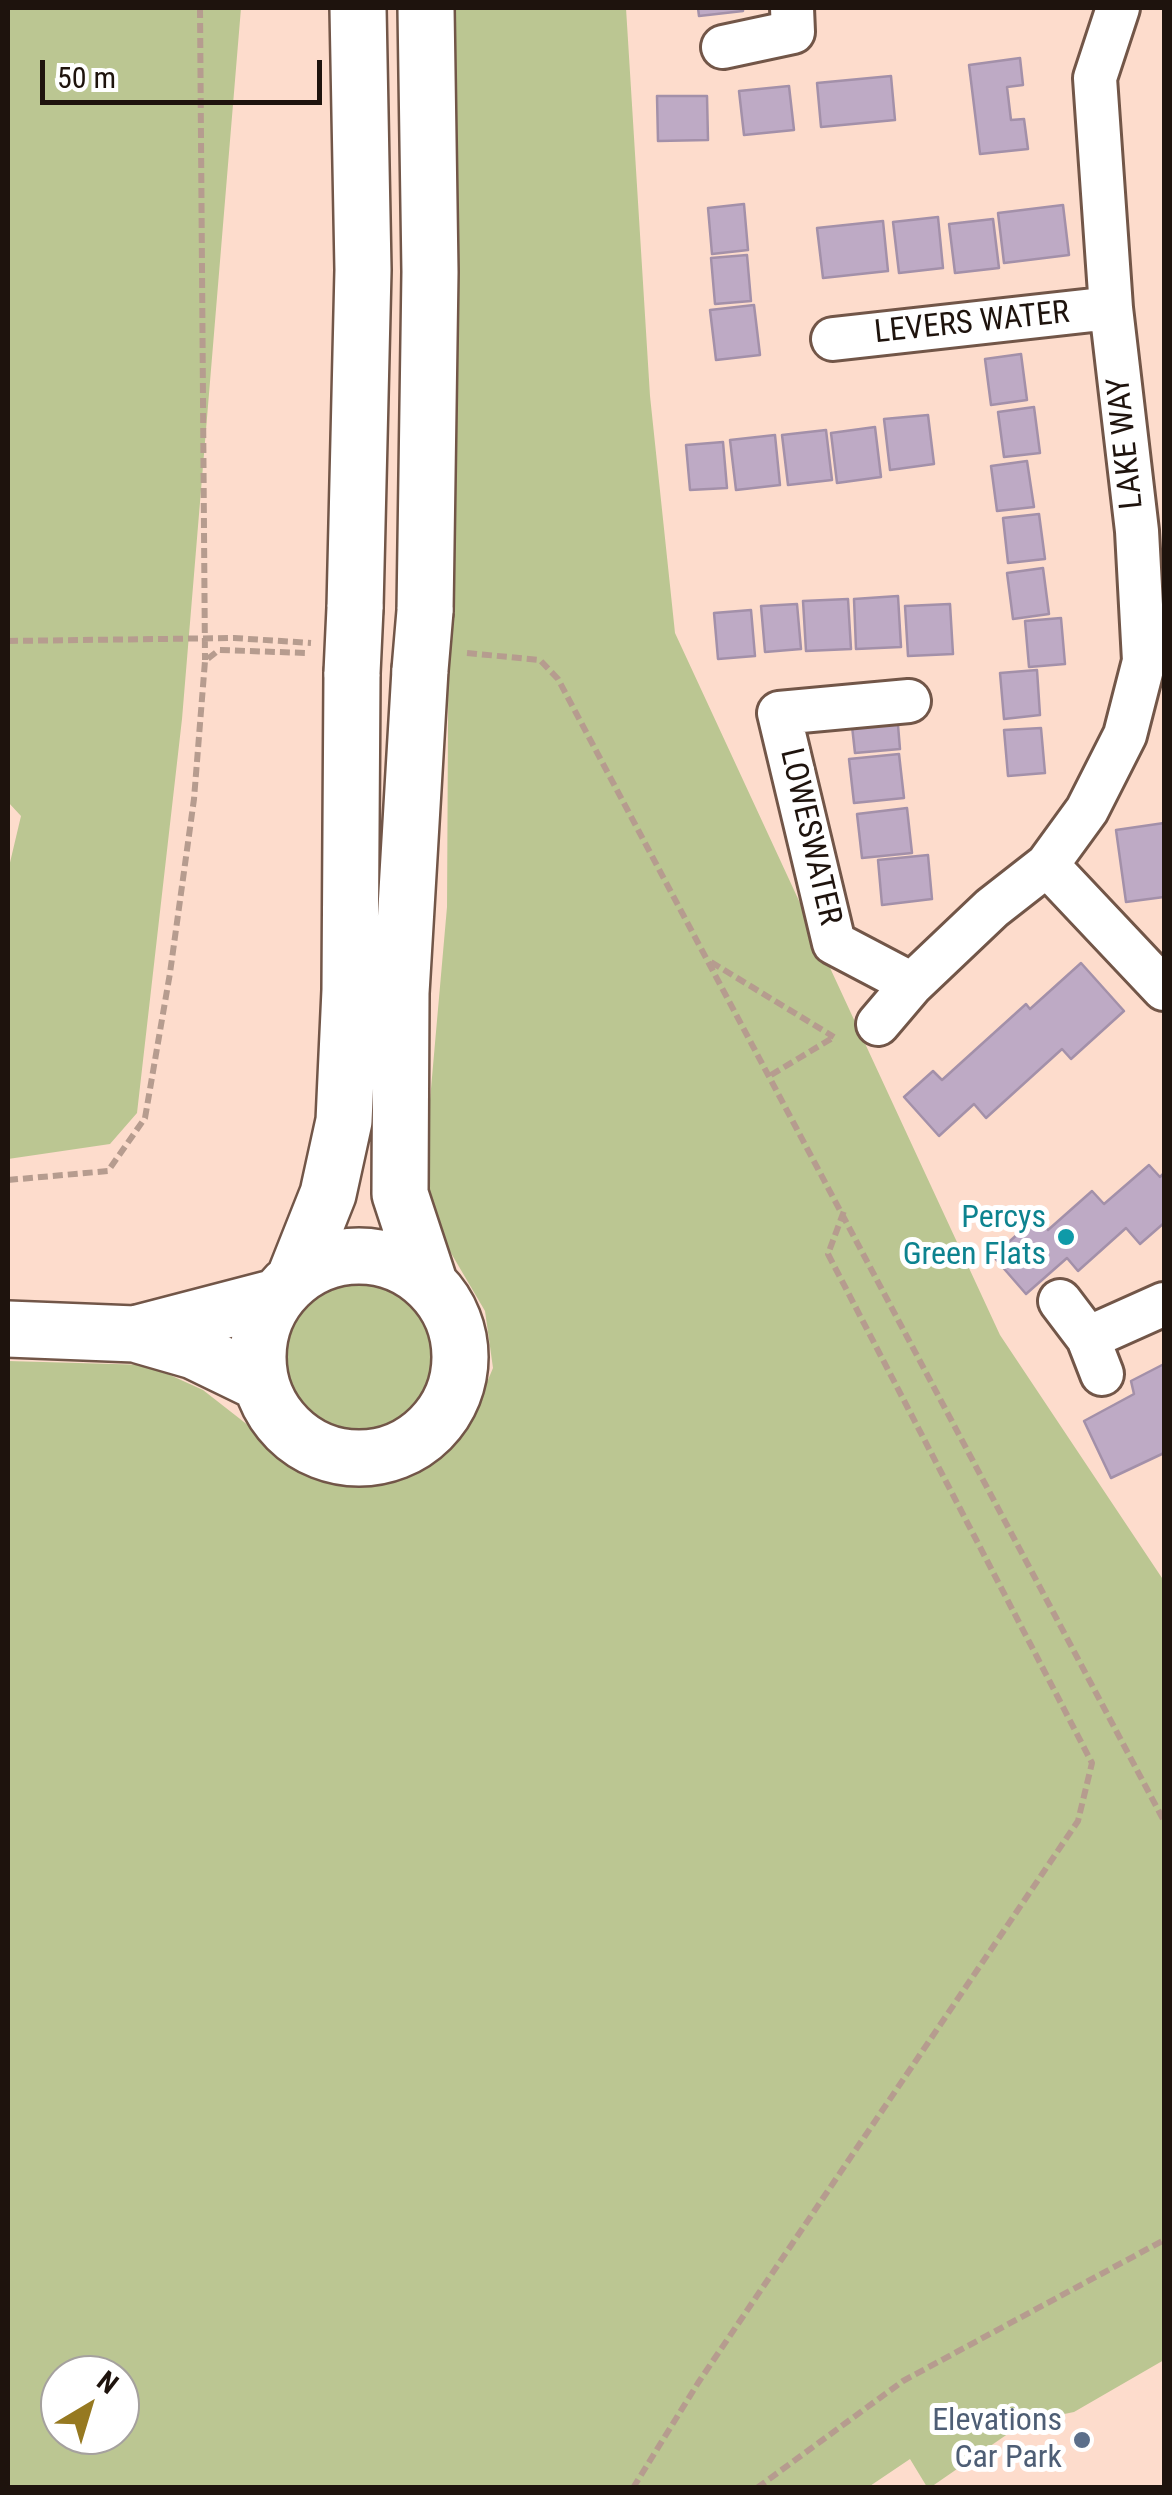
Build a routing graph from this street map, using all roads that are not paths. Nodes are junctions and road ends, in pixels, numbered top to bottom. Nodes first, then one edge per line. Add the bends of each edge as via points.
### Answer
1 (358, 8) edge
2 (426, 8) edge
3 (792, 8) edge
4 (1118, 8) edge
5 (723, 47) dead end
6 (1111, 308) junction
7 (833, 339) dead end
8 (1150, 530) edge
9 (909, 702) dead end
10 (1047, 865) junction
11 (912, 984) junction
12 (1164, 989) edge
13 (878, 1024) road end
14 (429, 1282) junction
15 (286, 1287) junction
16 (1060, 1301) dead end
17 (1164, 1304) edge
18 (8, 1328) edge
19 (135, 1334) junction
20 (260, 1382) junction

1 - 15 main road via 363,270 336,644 350,990 344,1121 328,1194
2 - 14 main road, bridge via 425,611 440,661 401,993 400,1194
3 - 5 street via 792,32
4 - 6 street, LAKE WAY via 1095,78
6 - 7 street, LEVERS WATER
6 - 8 street, LAKE WAY
8 - 10 street, LAKE WAY via 1144,660 1125,736 1087,810
9 - 11 street, LOWESWATER via 780,712 834,943
10 - 11 street, LAKE WAY
10 - 12 street
11 - 13 street, LAKE WAY
14 - 15 main road via 378,1256 348,1255 320,1262
14 - 20 main road via 450,1310 460,1342 460,1377 426,1434 396,1452 362,1459 328,1454 274,1414
15 - 19 main road
15 - 20 main road via 263,1323
16 - 17 street via 1095,1356
18 - 19 main road
19 - 20 main road

